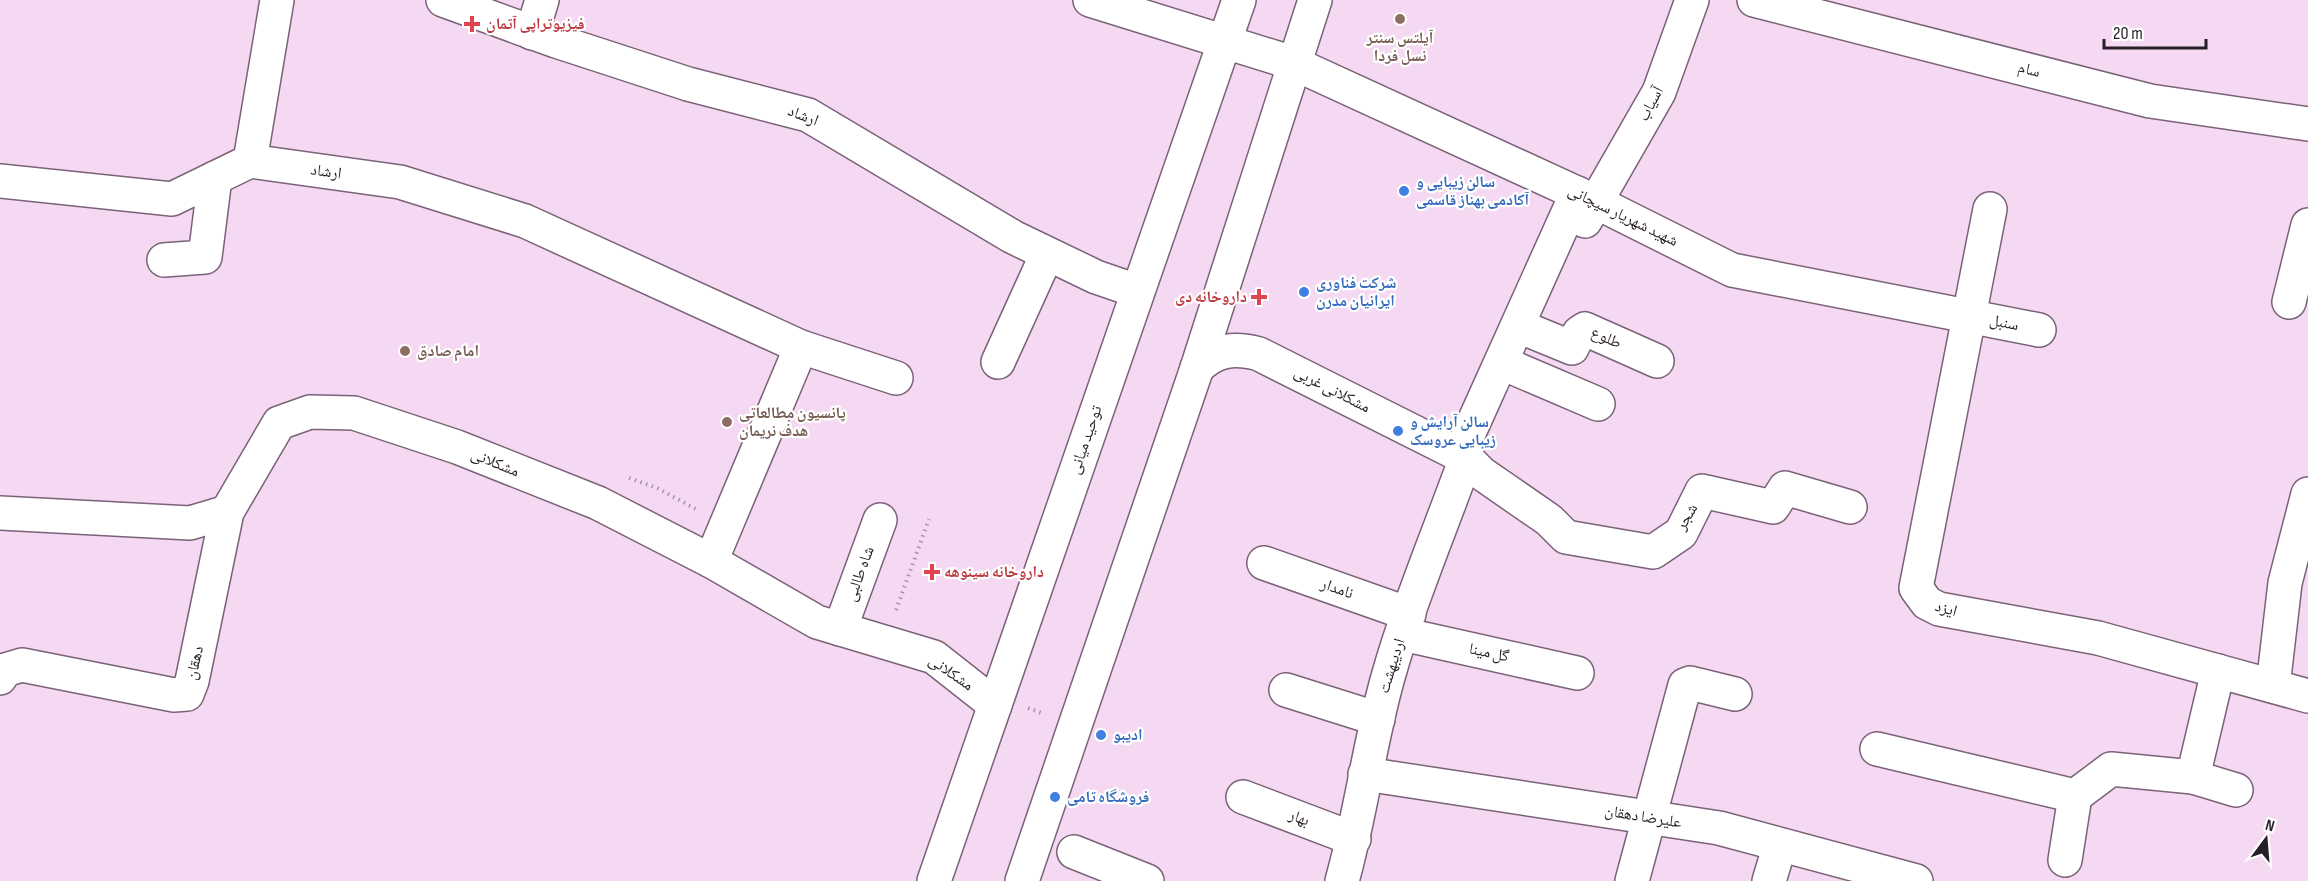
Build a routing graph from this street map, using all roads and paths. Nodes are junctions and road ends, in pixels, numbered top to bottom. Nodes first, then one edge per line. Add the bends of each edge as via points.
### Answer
1 (277, 0) edge
2 (443, 0) edge
3 (542, 0) edge
4 (1090, 0) edge
5 (1239, 0) edge
6 (1315, 0) edge
7 (1754, 0) edge
8 (1681, 4) edge
9 (532, 33) junction
10 (1224, 41) junction
11 (1293, 63) junction
12 (2308, 124) edge
13 (250, 161) junction
14 (215, 178) junction
15 (0, 181) edge
16 (1586, 197) junction
17 (1990, 209) dead end
18 (2308, 225) edge
19 (1047, 254) junction
20 (164, 260) dead end
21 (1137, 291) junction
22 (2289, 302) dead end
23 (1969, 316) junction
24 (2039, 330) dead end
25 (1533, 333) junction
26 (801, 347) junction
27 (1657, 361) dead end
28 (998, 362) dead end
29 (1197, 368) junction
30 (1516, 369) junction
31 (896, 378) dead end
32 (1598, 404) dead end
33 (1466, 458) junction
34 (2308, 495) edge
35 (1850, 507) dead end
36 (227, 512) junction
37 (0, 513) edge
38 (929, 519) dead end
39 (879, 520) dead end
40 (711, 561) junction
41 (1264, 563) dead end
42 (896, 611) dead end
43 (1406, 624) junction
44 (840, 629) junction
45 (2218, 671) junction
46 (1577, 672) dead end
47 (0, 678) edge
48 (2273, 686) junction
49 (1286, 690) dead end
50 (1735, 694) dead end
51 (2308, 696) edge
52 (996, 702) junction
53 (1378, 719) junction
54 (1076, 724) junction
55 (1877, 749) dead end
56 (1365, 774) junction
57 (2193, 777) junction
58 (2236, 790) dead end
59 (2075, 796) junction
60 (1243, 797) dead end
61 (1651, 818) junction
62 (1354, 838) junction
63 (1780, 845) junction
64 (1074, 852) dead end
65 (2065, 860) dead end
66 (934, 881) edge
67 (1022, 881) edge
68 (1147, 881) edge
69 (1342, 881) edge
70 (1632, 881) edge
71 (1769, 881) edge
72 (1916, 881) edge

1 - 13 street
2 - 9 street, ارشاد
3 - 9 street
4 - 10 street, شهید شهریار سیچانی
5 - 10 street, توحید میانی
6 - 11 street
7 - 12 street, سام via 2150,101
8 - 16 street, آسیاب via 1659,92
9 - 19 street, ارشاد via 688,84 808,115
10 - 11 street, شهید شهریار سیچانی
10 - 21 street, توحید میانی
11 - 16 street, شهید شهریار سیچانی
11 - 29 street
13 - 14 street
13 - 26 street, ارشاد via 400,182 525,221
14 - 15 street via 172,199
14 - 20 street via 206,258
16 - 23 street, شهید شهریار سیچانی via 1732,270
16 - 25 street, اردیبهشت
16 - 33 street, اردیبهشت via 1468,435
17 - 23 street
18 - 22 street
19 - 21 street, ارشاد
19 - 28 street
21 - 52 street, توحید میانی
23 - 24 street, سنبل
23 - 45 street, ایزد via 1916,588 1927,603 1939,609 2098,638
25 - 27 street, طلوع via 1572,348 1579,333 1586,329
25 - 30 street, اردیبهشت
26 - 31 street, ارشاد
26 - 40 street
29 - 33 street, مشکلانی غربی via 1208,357 1224,350 1242,349 1259,354
29 - 54 street
30 - 32 street
30 - 33 street, اردیبهشت via 1481,442
33 - 35 street, شجر via 1566,537 1650,552 1681,533 1702,491 1773,507 1785,488
33 - 43 street, اردیبهشت
34 - 48 street via 2286,584
36 - 37 street via 190,523
36 - 40 street, مشکلانی via 279,423 310,412 354,414 457,447 598,503
36 - 47 street, دهقان via 187,694 174,695 22,664 5,670
38 - 42 path
39 - 44 street, شاه طالبی
40 - 44 street, مشکلانی via 817,622
41 - 43 street, نامدار
43 - 46 street, گل مینا
43 - 53 street, اردیبهشت
44 - 52 street, مشکلانی via 934,657
45 - 48 street, ایزد
45 - 57 street
48 - 51 street, ایزد
49 - 53 street
50 - 61 street via 1685,685
52 - 54 path
52 - 66 street, توحید میانی
53 - 56 street, اردیبهشت
54 - 67 street
55 - 59 street
56 - 61 street, علیرضا دهقان
56 - 62 street, اردیبهشت
57 - 58 street
57 - 59 street via 2111,769
59 - 65 street
60 - 62 street, بهار
61 - 63 street, علیرضا دهقان via 1719,828
61 - 70 street
62 - 69 street, اردیبهشت
63 - 71 street
63 - 72 street, علیرضا دهقان
64 - 68 street

